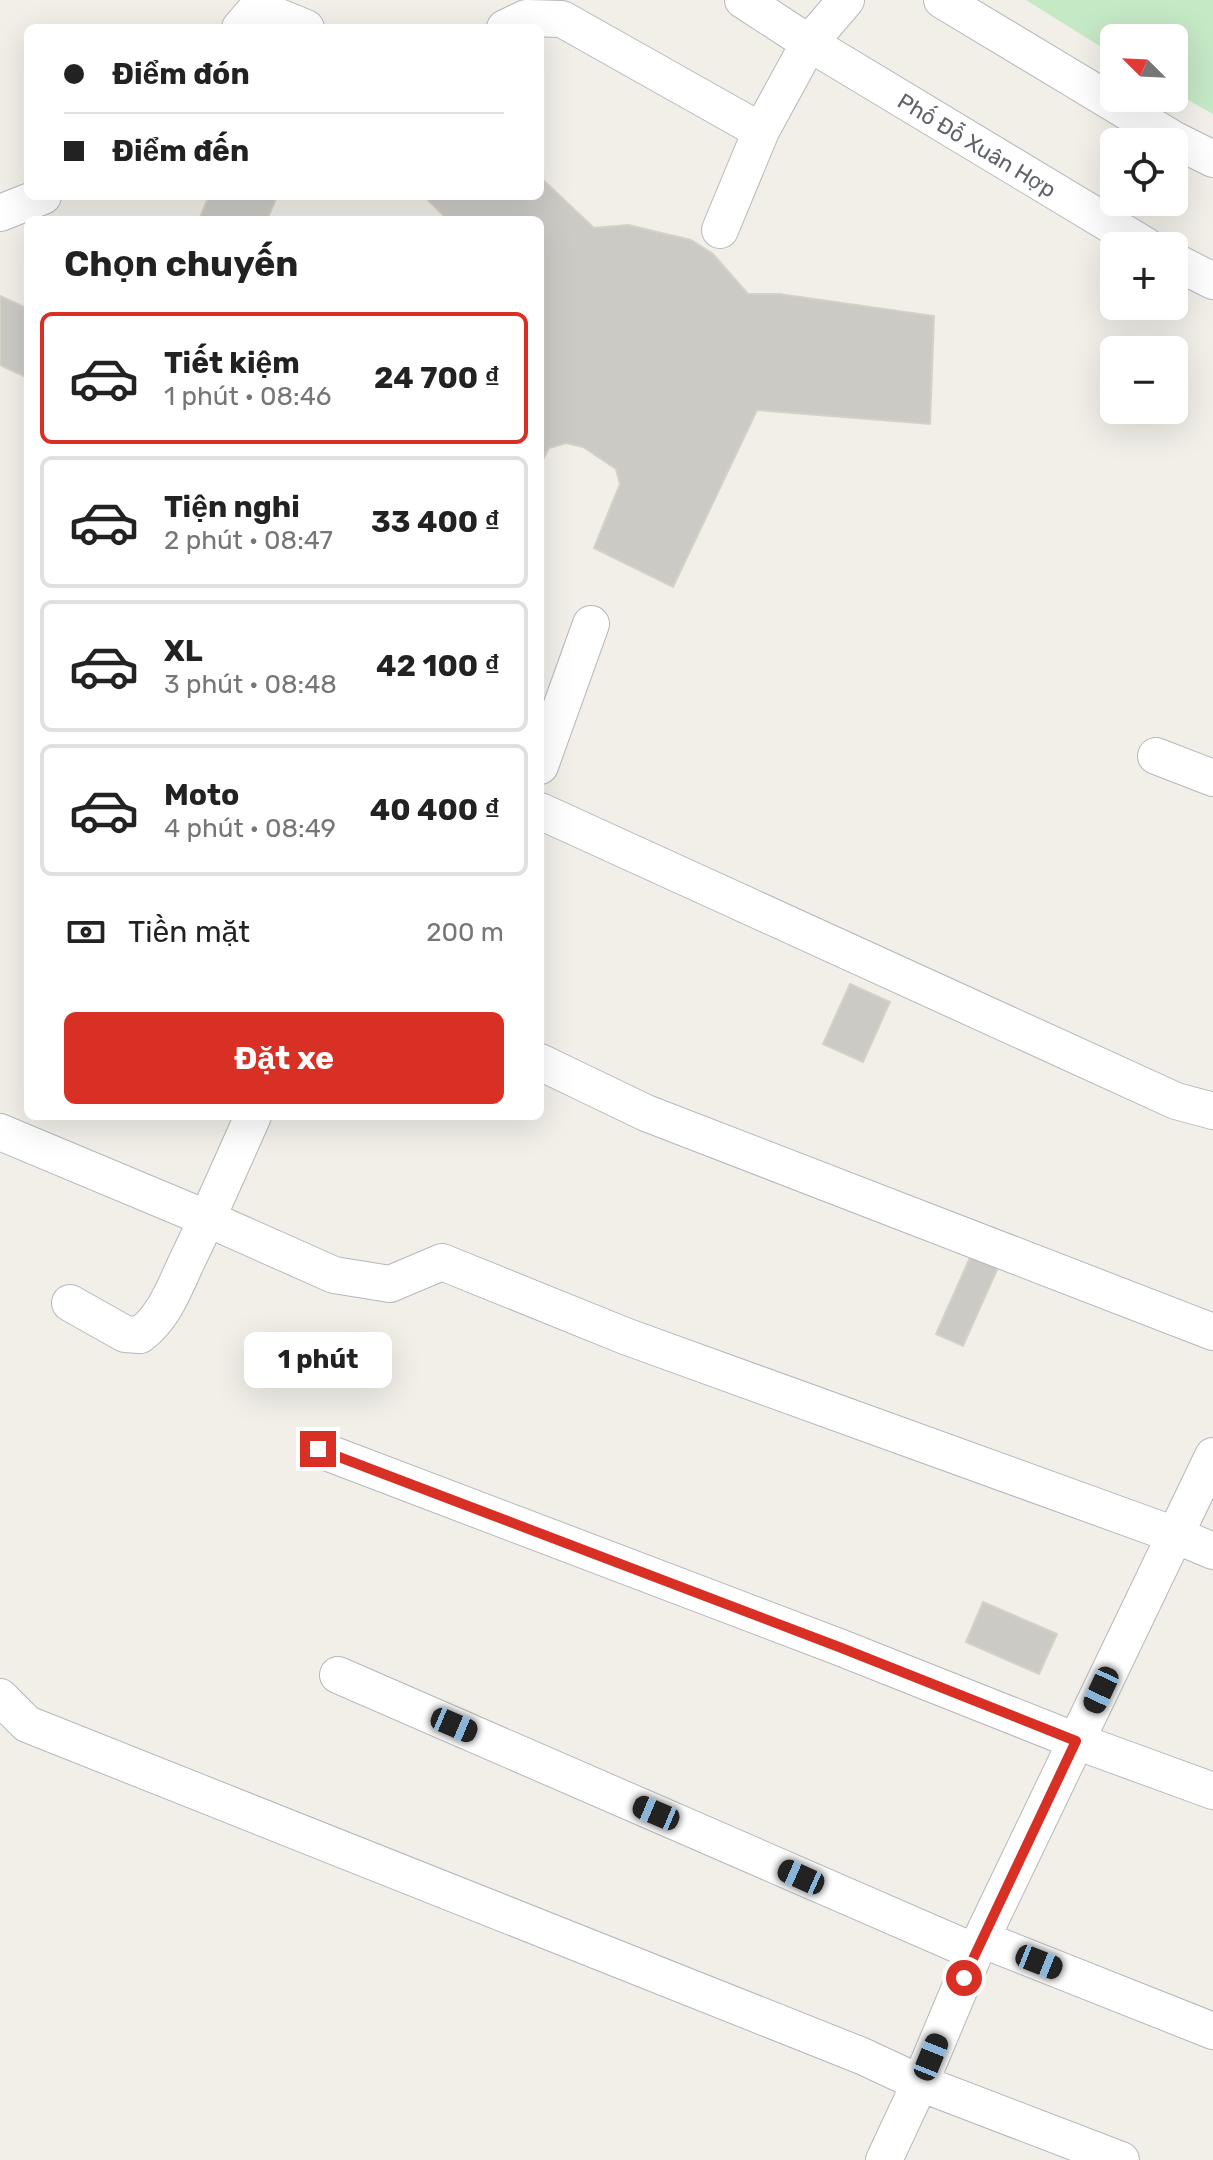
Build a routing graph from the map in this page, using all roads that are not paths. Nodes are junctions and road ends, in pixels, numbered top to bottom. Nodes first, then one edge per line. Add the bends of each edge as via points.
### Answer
1 (743, 0) edge
2 (846, 0) edge
3 (942, 0) edge
4 (243, 24) edge
5 (296, 24) edge
6 (513, 24) edge
7 (809, 43) junction
8 (761, 131) junction
9 (1213, 159) edge
10 (33, 200) edge
11 (0, 213) edge
12 (720, 230) dead end
13 (1123, 232) edge
14 (1188, 268) edge
15 (1213, 281) edge
16 (591, 624) dead end
17 (544, 755) edge
18 (1156, 756) dead end
19 (1213, 778) edge
20 (544, 813) edge
21 (544, 1064) edge
22 (1213, 1111) edge
23 (251, 1120) edge
24 (0, 1132) edge
25 (208, 1219) junction
26 (70, 1303) dead end
27 (1213, 1332) edge
28 (318, 1449) dead end
29 (1213, 1456) edge
30 (1175, 1535) junction
31 (1213, 1551) edge
32 (338, 1675) dead end
33 (0, 1697) edge
34 (1076, 1741) junction
35 (1213, 1791) edge
36 (978, 1946) junction
37 (1213, 2031) edge
38 (920, 2083) junction
39 (884, 2160) edge
40 (1121, 2160) edge

1 - 7 street, Phố Đỗ Xuân Hợp
2 - 7 street
3 - 9 street
4 - 5 street via 252,14
6 - 8 street via 526,18 562,19
7 - 8 street
7 - 13 street, Phố Đỗ Xuân Hợp
8 - 12 street
10 - 11 street
14 - 15 street
16 - 17 street
18 - 19 street
20 - 22 street via 1176,1101
21 - 27 street via 646,1113
23 - 25 street
24 - 25 street
25 - 26 street via 164,1308 140,1335 125,1334
25 - 30 street via 334,1275 390,1284 442,1262 625,1336
28 - 34 street
29 - 30 street
30 - 31 street
30 - 34 street
32 - 36 street
33 - 38 street via 27,1724
34 - 35 street
34 - 36 street
36 - 37 street
36 - 38 street
38 - 39 street
38 - 40 street

